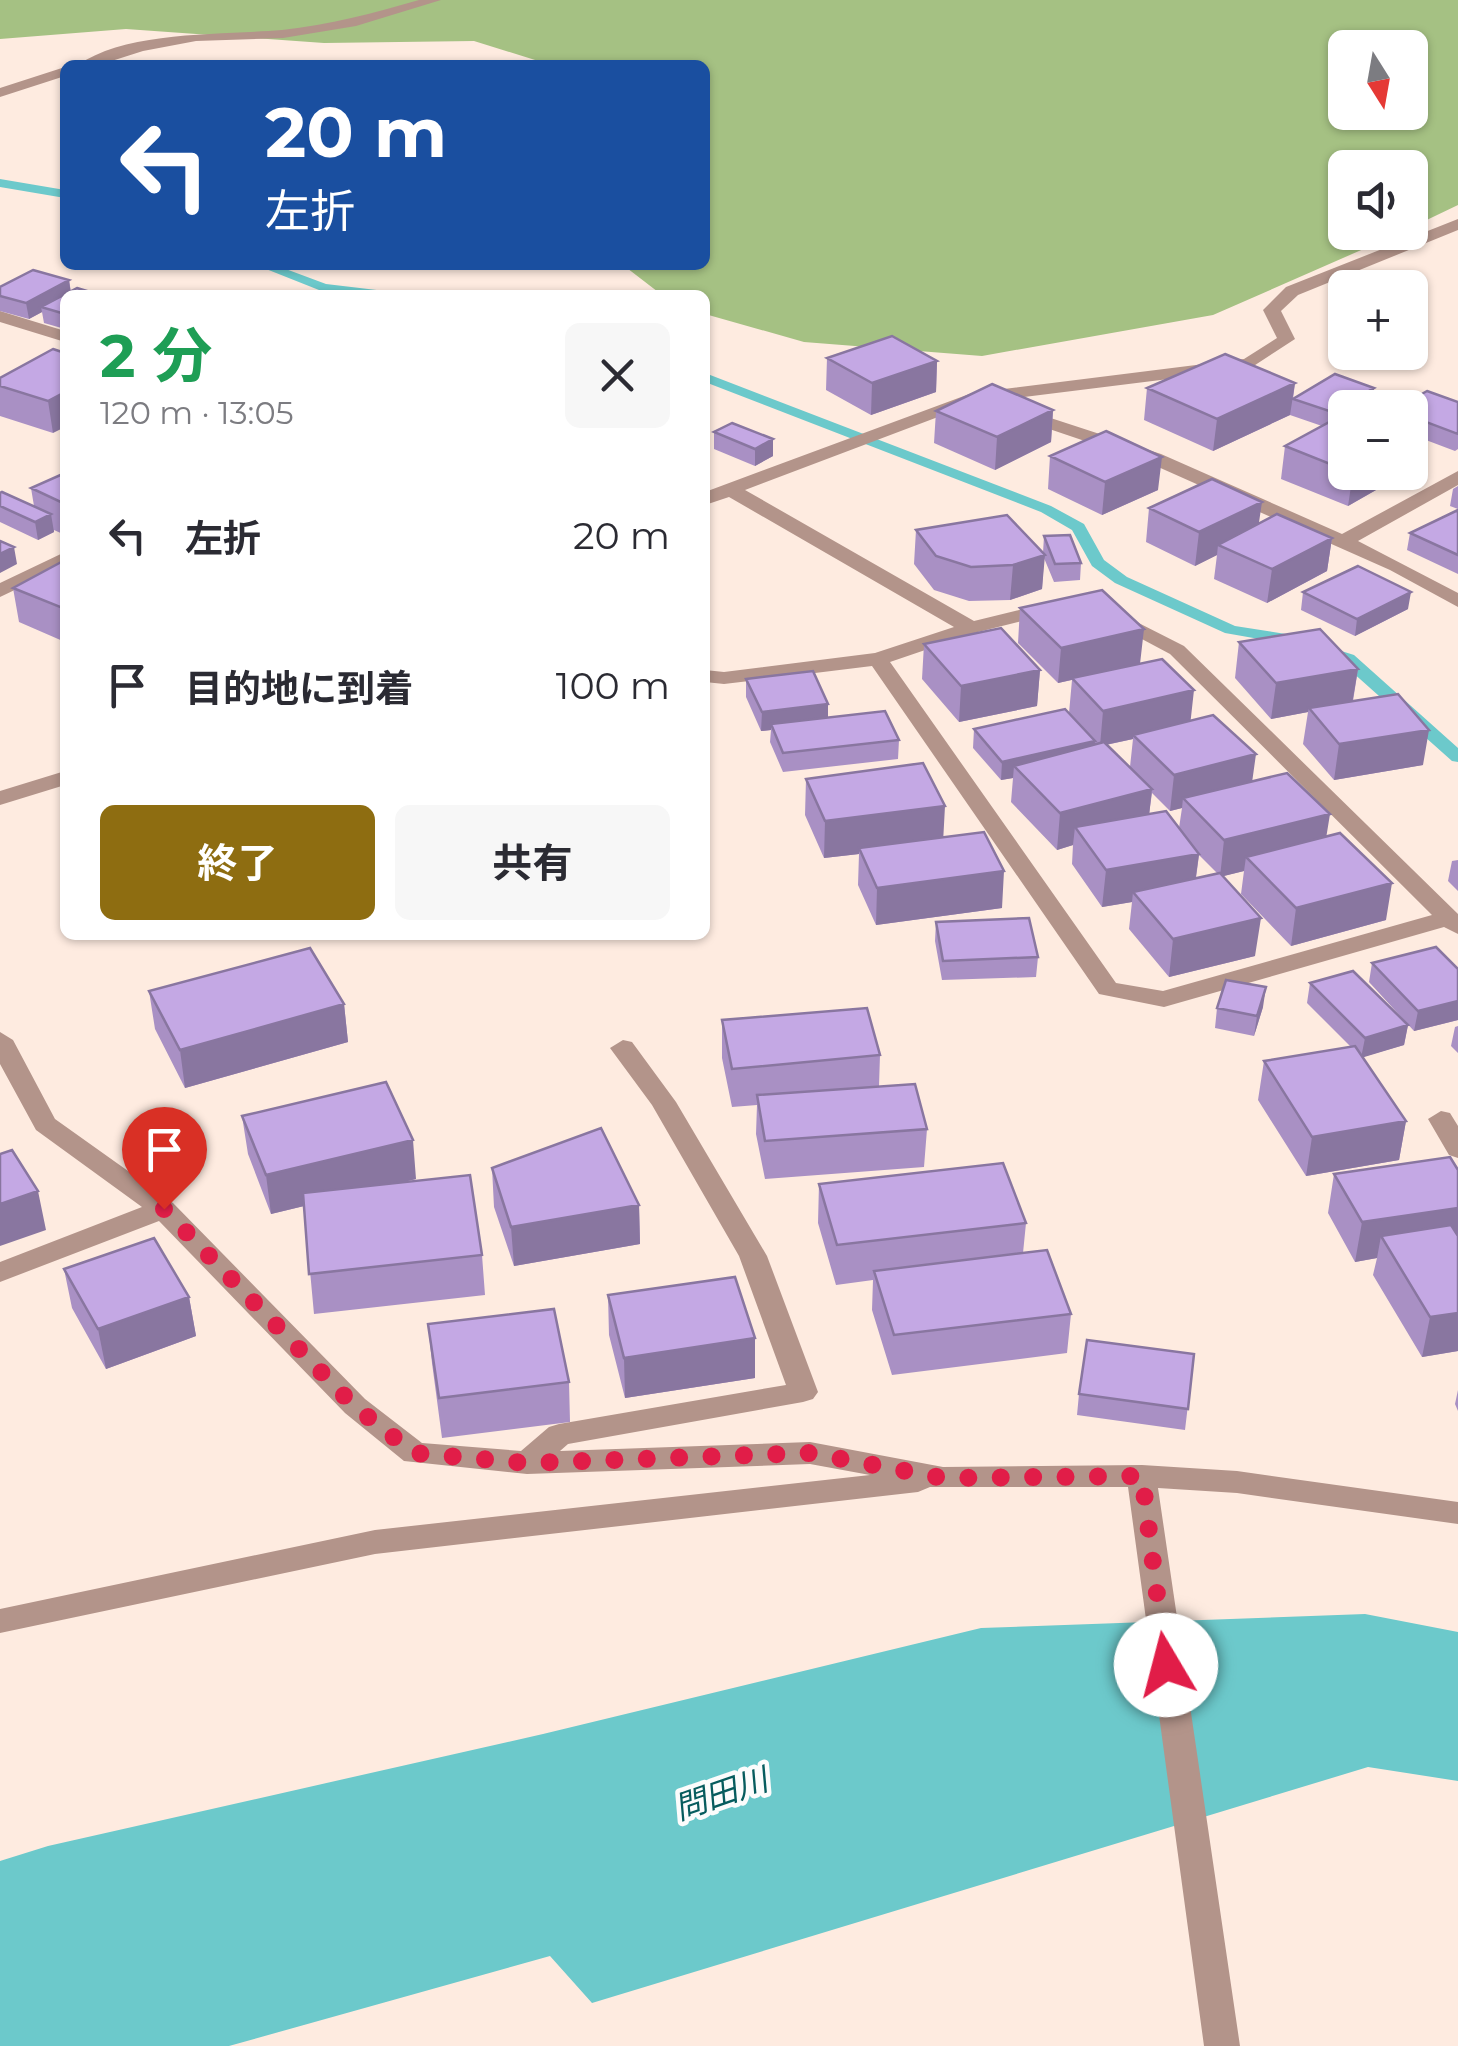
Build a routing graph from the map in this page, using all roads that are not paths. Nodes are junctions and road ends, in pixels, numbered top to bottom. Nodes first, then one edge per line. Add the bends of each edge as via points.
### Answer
1 (434, 0) edge
2 (100, 60) edge
3 (60, 74) edge
4 (0, 92) edge
5 (1458, 224) edge
6 (0, 316) edge
7 (60, 335) edge
8 (972, 398) junction
9 (1458, 477) edge
10 (731, 490) junction
11 (710, 498) edge
12 (1340, 543) junction
13 (60, 561) edge
14 (0, 592) edge
15 (1458, 601) edge
16 (1064, 604) edge
17 (1099, 608) edge
18 (971, 628) junction
19 (878, 659) junction
20 (710, 677) edge
21 (60, 780) edge
22 (0, 798) edge
23 (1453, 922) edge
24 (0, 1040) edge
25 (623, 1048) dead end
26 (1441, 1119) dead end
27 (1458, 1149) edge
28 (164, 1209) junction
29 (0, 1272) edge
30 (527, 1463) junction
31 (1142, 1476) junction
32 (943, 1478) junction
33 (1458, 1512) edge
34 (0, 1621) edge
35 (1222, 2046) edge

1 - 2 street via 319,28 196,37
3 - 4 street
5 - 8 street via 1292,291 1272,310 1286,339 1249,364
6 - 7 street
8 - 10 street
8 - 12 street via 1154,458
9 - 12 street
10 - 11 street
10 - 18 street
12 - 15 street
13 - 14 street
16 - 18 street
17 - 23 street via 1177,650
18 - 19 street
19 - 20 street
19 - 23 street via 1108,988 1164,998
21 - 22 street
24 - 28 street via 45,1124
25 - 30 street via 663,1102 754,1256 803,1392 559,1434
26 - 27 street
28 - 29 street
28 - 30 street via 354,1406 414,1453
30 - 32 street via 810,1453
31 - 32 street
31 - 33 street
31 - 35 street
32 - 34 street via 375,1542

